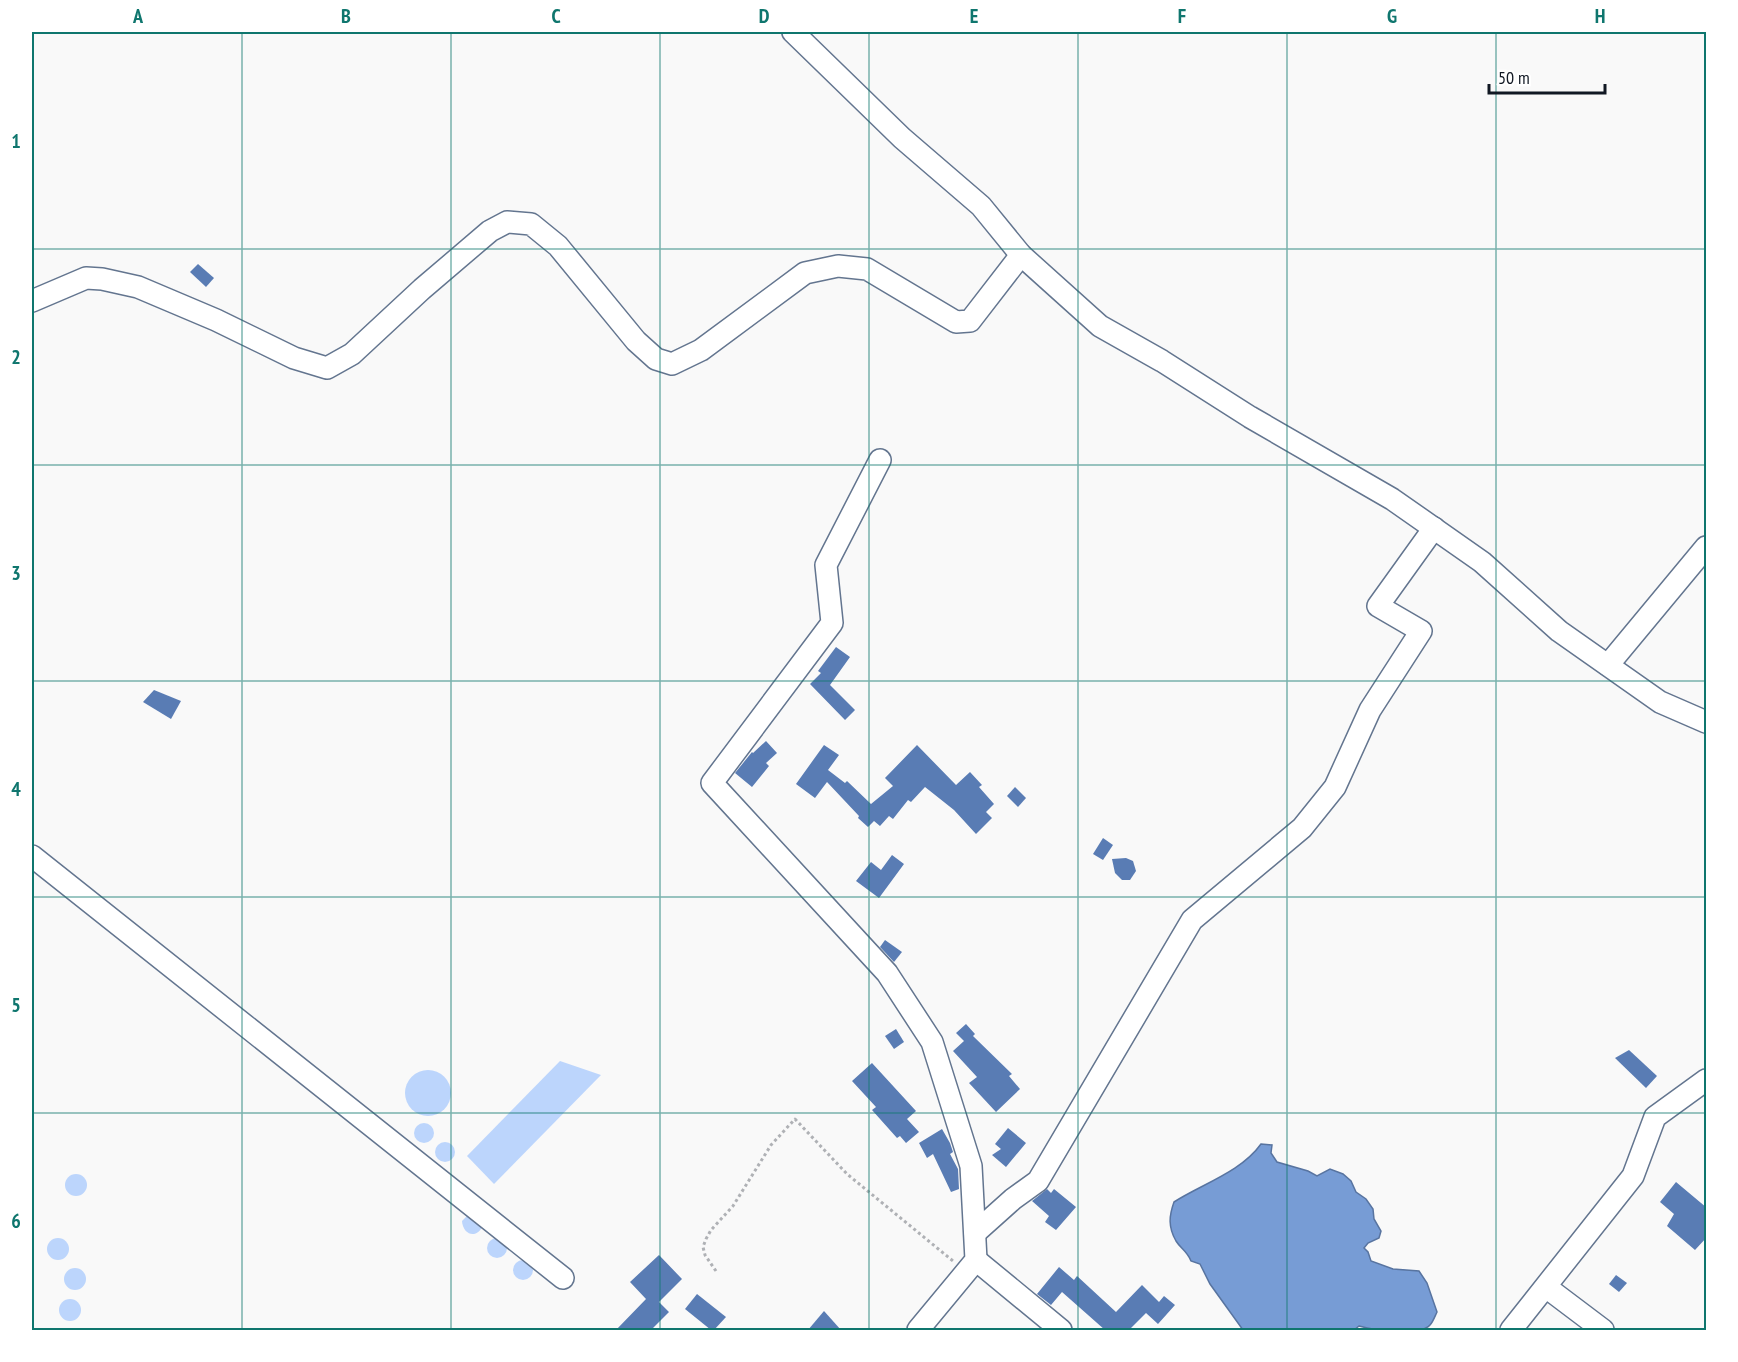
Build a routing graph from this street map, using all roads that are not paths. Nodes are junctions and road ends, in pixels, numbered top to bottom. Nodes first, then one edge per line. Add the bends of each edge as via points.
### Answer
1 (793, 32) edge
2 (1021, 255) junction
3 (32, 301) edge
4 (880, 460) dead end
5 (1434, 528) junction
6 (1707, 547) edge
7 (1608, 665) junction
8 (1707, 722) edge
9 (32, 856) edge
10 (1707, 1080) edge
11 (975, 1233) junction
12 (971, 1266) junction
13 (563, 1278) dead end
14 (1546, 1287) junction
15 (918, 1330) edge
16 (1060, 1330) edge
17 (1512, 1330) edge
18 (1603, 1330) edge

1 - 2 street via 902,138 981,206
2 - 3 street via 970,321 956,322 867,270 838,266 805,273 702,350 672,364 656,359 636,342 558,246 531,225 507,222 490,231 352,354 327,368 294,358 138,287 86,278
2 - 5 street via 1100,326 1392,499
4 - 11 street via 826,566 832,623 712,783 887,973 932,1042 971,1166
5 - 7 street via 1482,562 1559,631
5 - 11 street via 1378,606 1421,631 1370,710 1335,786 1302,828 1192,920 1038,1181
6 - 7 street
7 - 8 street via 1660,702
9 - 13 street
10 - 14 street via 1655,1117 1633,1176
11 - 12 street
12 - 15 street
12 - 16 street
14 - 17 street
14 - 18 street

